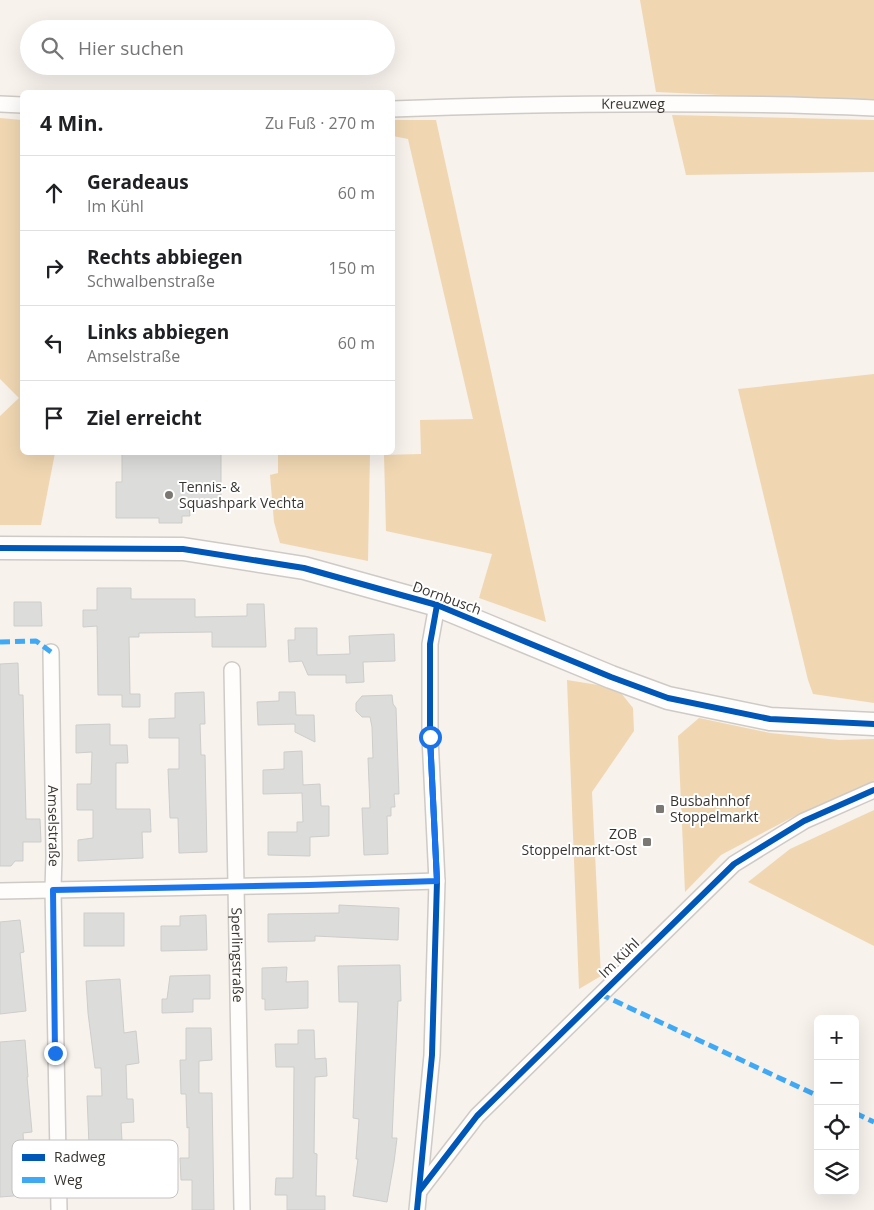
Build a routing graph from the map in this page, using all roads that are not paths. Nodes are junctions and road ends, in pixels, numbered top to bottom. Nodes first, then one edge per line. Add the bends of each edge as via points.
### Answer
1 (0, 104) edge
2 (20, 105) edge
3 (395, 108) edge
4 (874, 108) edge
5 (0, 548) edge
6 (437, 605) junction
7 (51, 652) dead end
8 (232, 670) dead end
9 (874, 724) edge
10 (874, 790) edge
11 (437, 881) junction
12 (236, 887) junction
13 (53, 890) junction
14 (0, 891) edge
15 (58, 1140) edge
16 (420, 1190) junction
17 (242, 1210) edge
18 (417, 1210) edge

1 - 2 street
3 - 4 street, Kreuzweg via 674,104
5 - 6 street, Dornbusch via 183,549 304,568
6 - 9 street, Dornbusch via 668,698 770,719
6 - 11 street, Im Kühl via 430,644 430,737
7 - 13 street, Amselstraße
8 - 12 street, Sperlingstraße
10 - 16 street, Im Kühl via 804,821 734,864 477,1116
11 - 12 street
11 - 16 street, Im Kühl via 432,1055
12 - 13 street
12 - 17 street, Sperlingstraße
13 - 14 street
13 - 15 street, Amselstraße
16 - 18 street, Im Kühl

